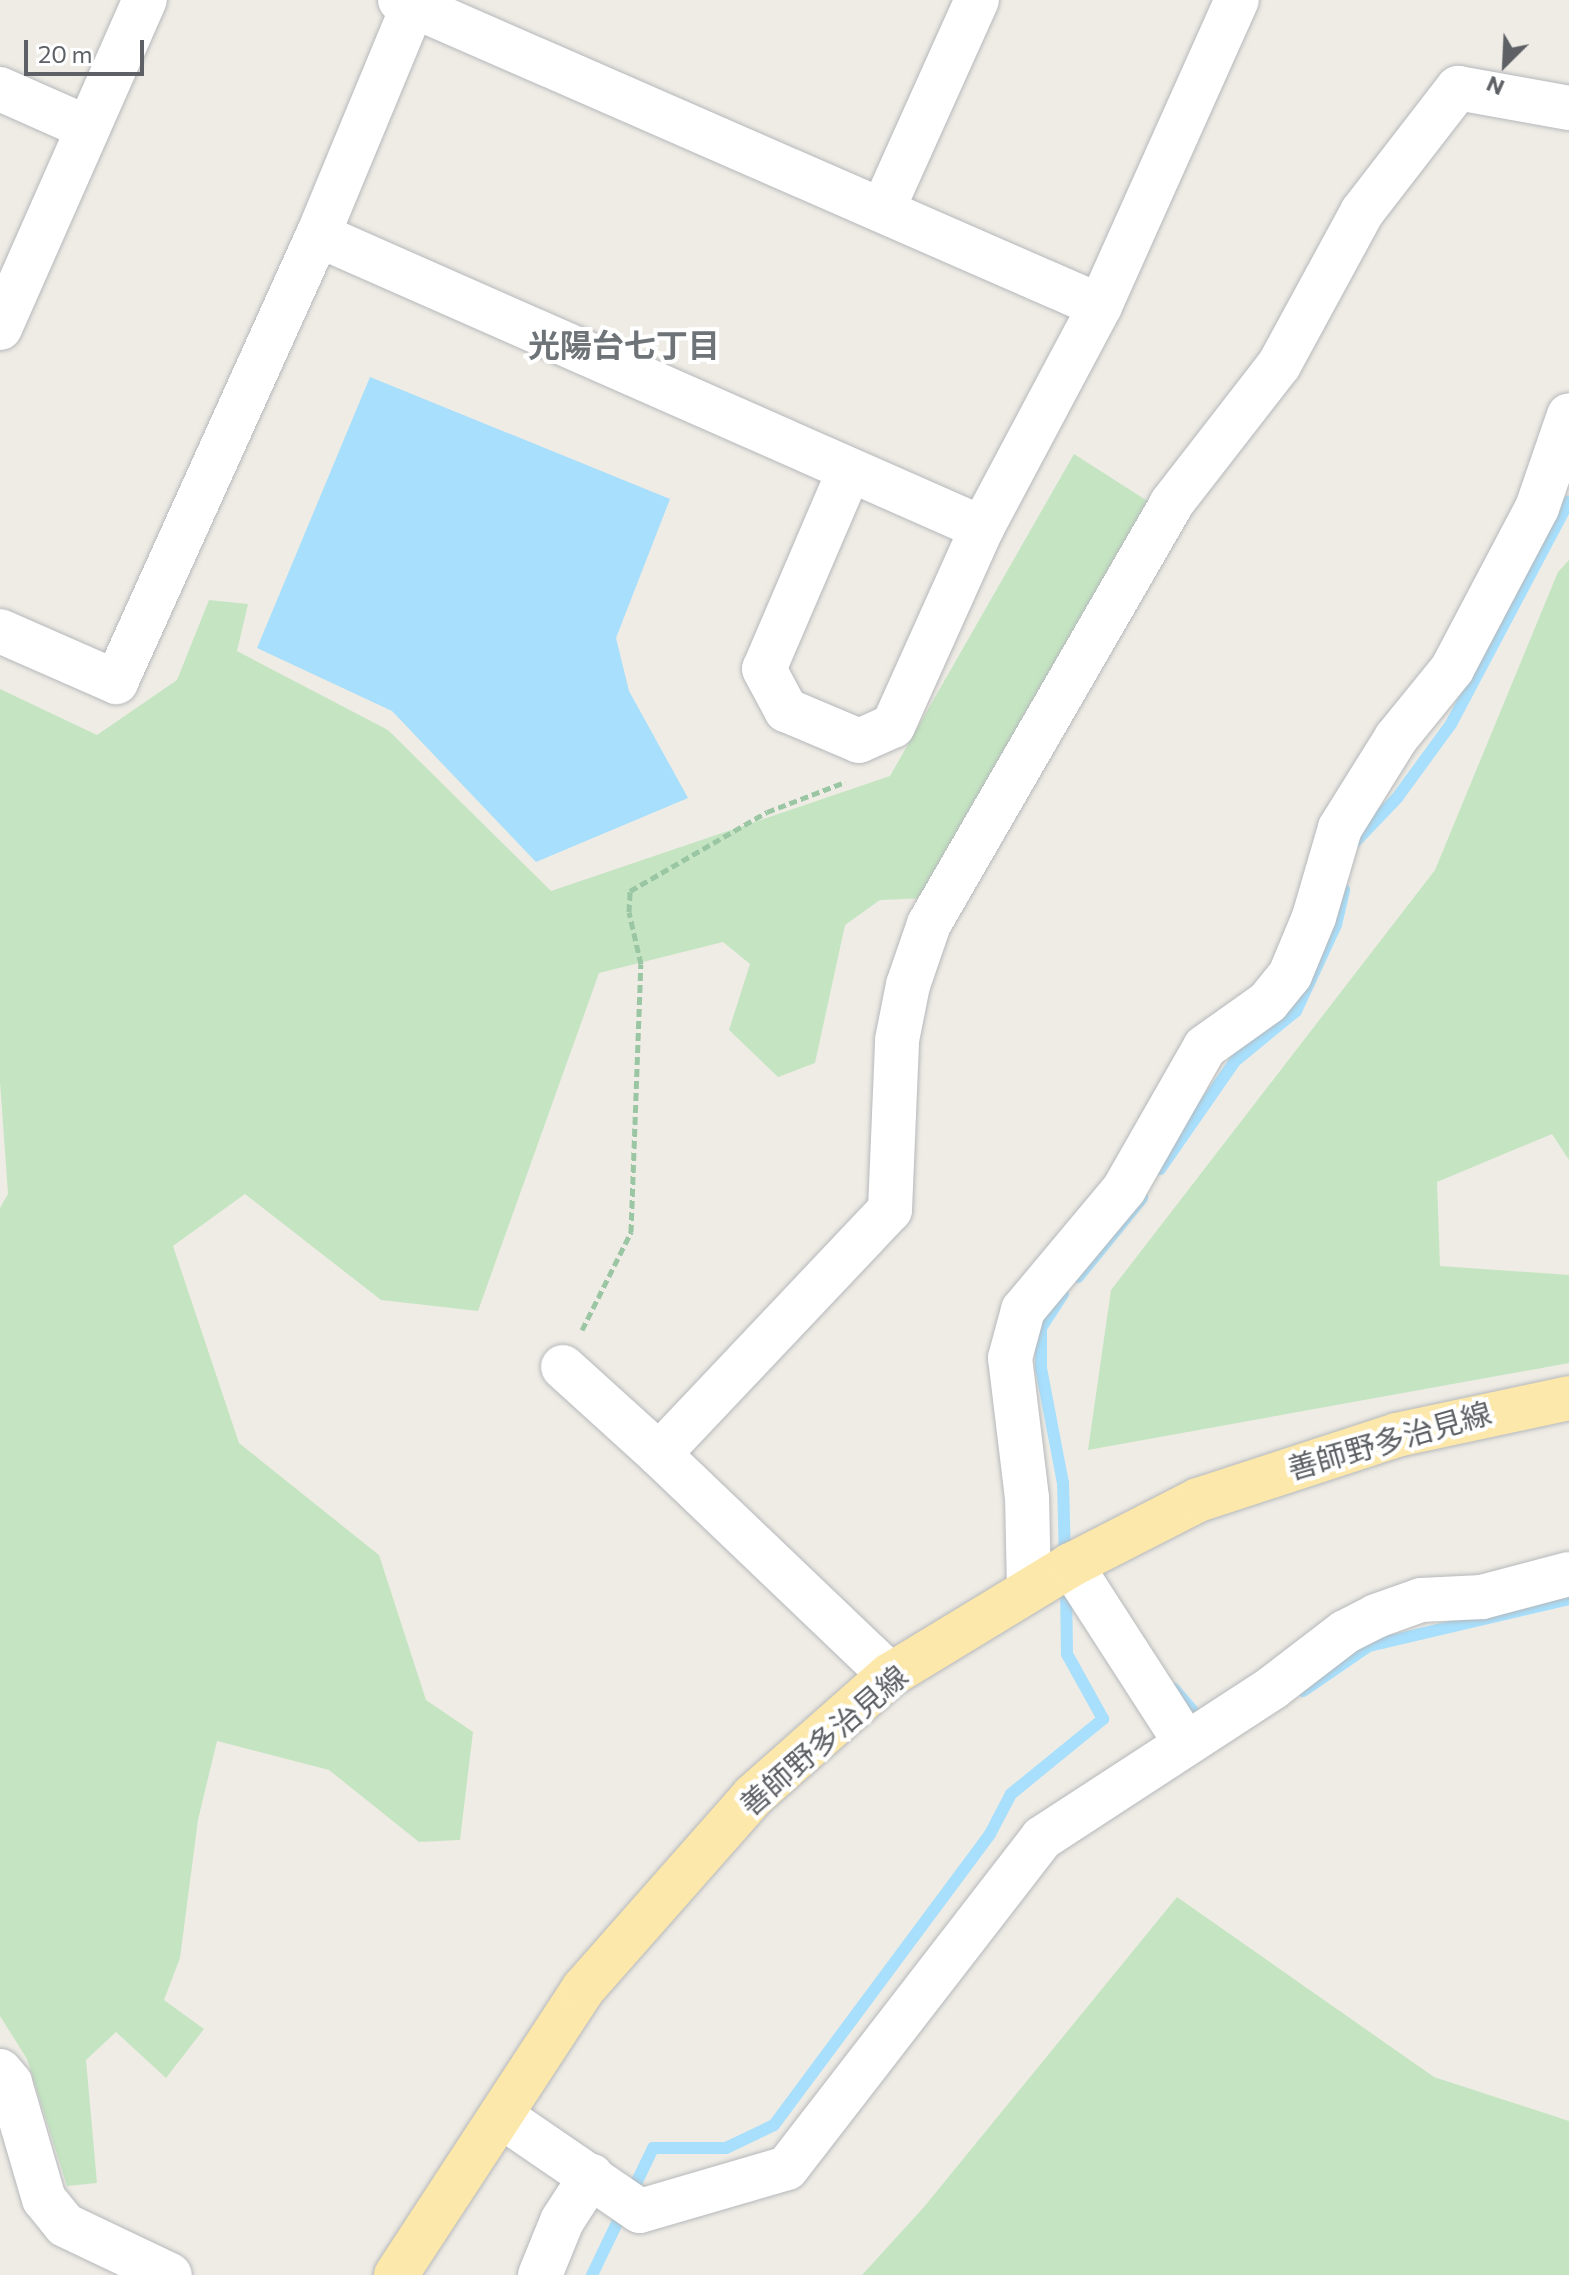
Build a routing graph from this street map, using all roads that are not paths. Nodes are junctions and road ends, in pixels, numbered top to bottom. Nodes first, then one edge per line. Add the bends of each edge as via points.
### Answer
1 (145, 0) edge
2 (977, 0) edge
3 (1237, 0) edge
4 (407, 3) edge
5 (0, 89) edge
6 (1569, 108) edge
7 (88, 128) junction
8 (883, 209) junction
9 (318, 235) junction
10 (1100, 306) junction
11 (0, 328) edge
12 (1569, 415) edge
13 (849, 471) junction
14 (982, 528) junction
15 (0, 631) edge
16 (563, 1367) road end
17 (1569, 1398) edge
18 (659, 1454) junction
19 (1569, 1574) edge
20 (1052, 1576) junction
21 (890, 1675) junction
22 (1185, 1742) junction
23 (0, 2071) edge
24 (501, 2116) junction
25 (598, 2181) junction
26 (170, 2275) edge
27 (396, 2275) edge
28 (540, 2275) edge

1 - 7 street
2 - 8 street
3 - 10 street
4 - 8 street
4 - 9 street
5 - 7 street
6 - 18 street via 1458,88 1362,212 1279,365 1171,504 929,924 908,985 897,1040 890,1210
7 - 11 street
8 - 10 street
9 - 13 street
9 - 15 street via 116,682
10 - 14 street
12 - 20 street via 1537,508 1452,669 1396,738 1340,828 1314,917 1290,975 1268,1002 1205,1047 1124,1189 1023,1310 1010,1358 1027,1498
13 - 14 street
13 - 14 street via 764,669 786,710 859,741 893,726
16 - 18 street
17 - 20 main road, 善師野多治見線 via 1397,1435 1290,1467 1198,1500
18 - 21 street
19 - 22 street via 1455,1601 1421,1600 1376,1616
20 - 21 main road, 善師野多治見線
20 - 22 street via 1097,1603
21 - 24 main road, 善師野多治見線 via 753,1796 652,1909 583,1989
22 - 25 street via 1042,1838 787,2168 640,2211
23 - 26 street via 10,2083 44,2199 65,2225
24 - 25 street
24 - 27 main road, 善師野多治見線
25 - 28 street via 562,2221

